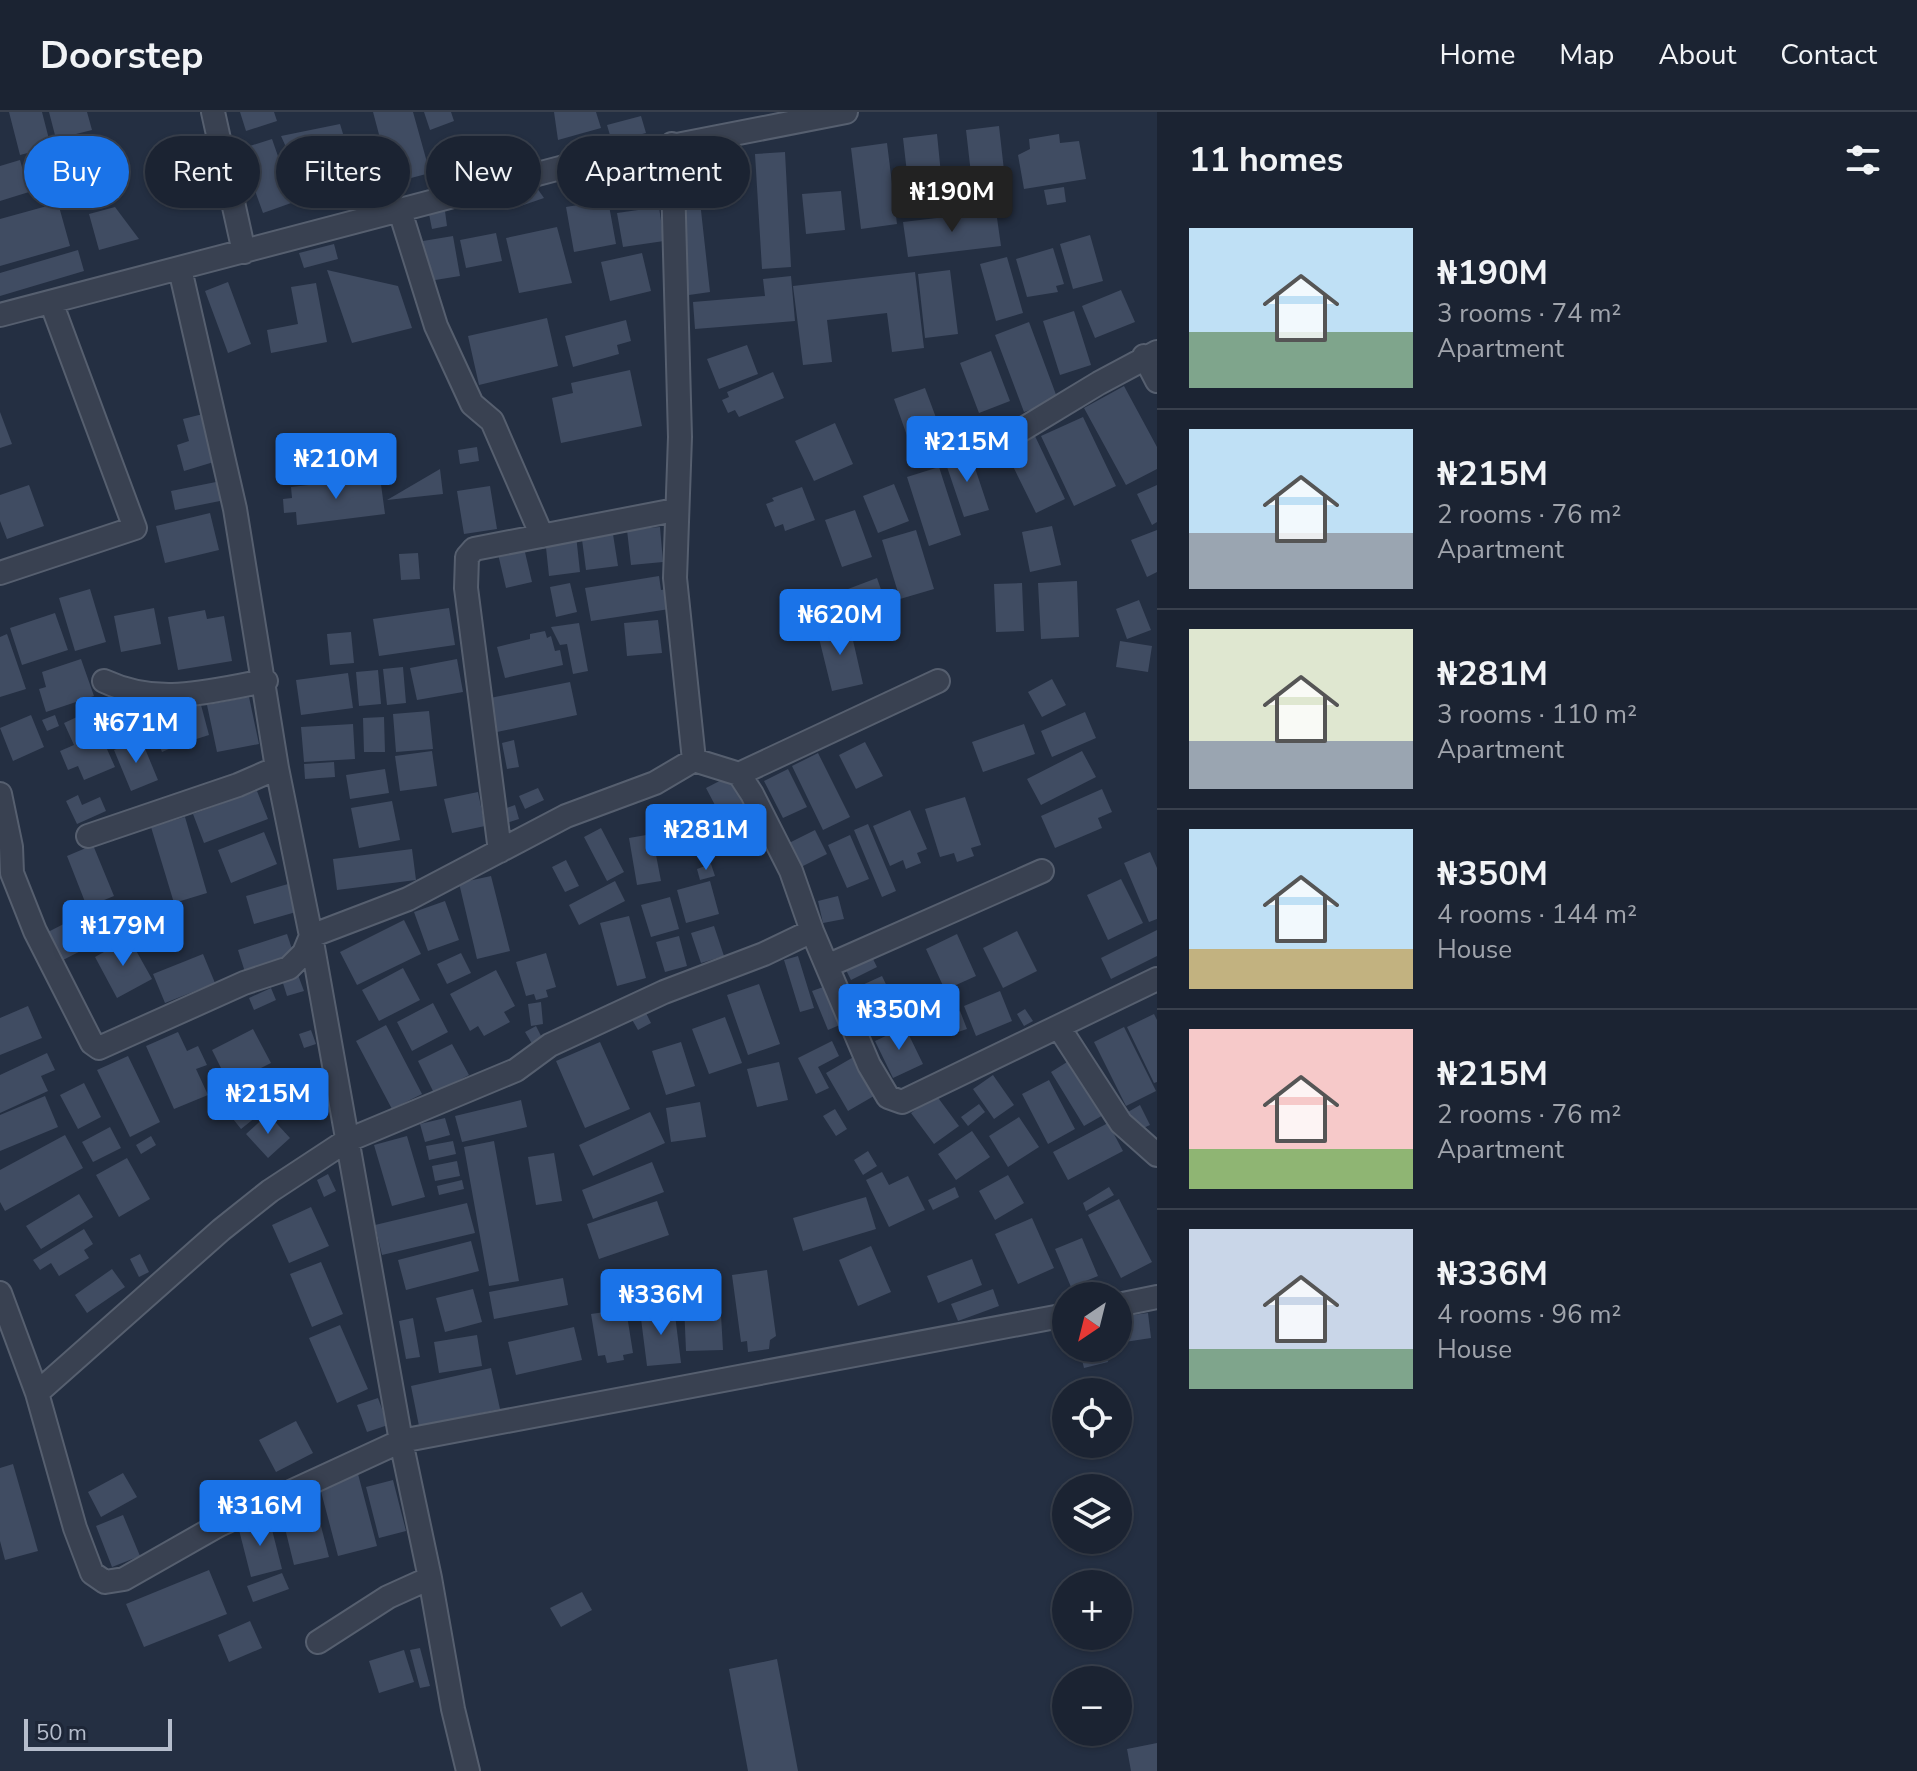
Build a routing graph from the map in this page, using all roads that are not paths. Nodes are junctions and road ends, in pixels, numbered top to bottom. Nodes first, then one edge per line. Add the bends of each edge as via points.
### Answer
1 (213, 112) edge
2 (846, 112) edge
3 (716, 136) edge
4 (557, 169) edge
5 (674, 208) edge
6 (400, 211) junction
7 (244, 252) junction
8 (180, 269) junction
9 (51, 302) junction
10 (0, 315) edge
11 (1151, 354) edge
12 (1157, 381) edge
13 (990, 449) dead end
14 (675, 510) junction
15 (542, 536) junction
16 (0, 573) edge
17 (104, 681) dead end
18 (266, 681) junction
19 (938, 681) dead end
20 (694, 760) junction
21 (277, 768) junction
22 (739, 774) junction
23 (0, 794) edge
24 (88, 836) dead end
25 (500, 851) junction
26 (1042, 871) dead end
27 (812, 931) junction
28 (311, 936) junction
29 (827, 966) junction
30 (1157, 979) edge
31 (1060, 1029) junction
32 (346, 1141) junction
33 (1157, 1155) edge
34 (0, 1293) edge
35 (1157, 1297) edge
36 (1132, 1302) edge
37 (1052, 1318) edge
38 (37, 1393) junction
39 (401, 1441) junction
40 (430, 1578) junction
41 (318, 1642) dead end
42 (468, 1771) edge

1 - 7 street
2 - 3 street
4 - 6 street
5 - 14 street via 680,437
6 - 7 street
6 - 15 street via 436,326 472,404 492,421
7 - 8 street
8 - 9 street
8 - 18 street via 235,509
9 - 10 street
9 - 16 street via 135,528
11 - 12 street
11 - 13 street
14 - 15 street
14 - 20 street via 675,578
15 - 25 street via 474,549 465,565
17 - 18 street via 145,695 177,696
18 - 21 street
19 - 22 street
20 - 22 street
20 - 25 street via 655,783 566,816
21 - 24 street
21 - 28 street
22 - 27 street via 791,871
23 - 28 street via 12,873 22,900 63,990 99,1048 289,968
25 - 28 street via 408,899
26 - 29 street
27 - 29 street
27 - 32 street via 664,992 550,1045 516,1070
28 - 32 street
29 - 31 street via 869,1065 888,1097 902,1102
30 - 31 street
31 - 33 street via 1121,1123
32 - 38 street via 221,1230
32 - 39 street
34 - 38 street
35 - 36 street
37 - 39 street
38 - 39 street via 75,1528 92,1573 105,1582 124,1579 219,1525
39 - 40 street
40 - 41 street via 388,1597
40 - 42 street

